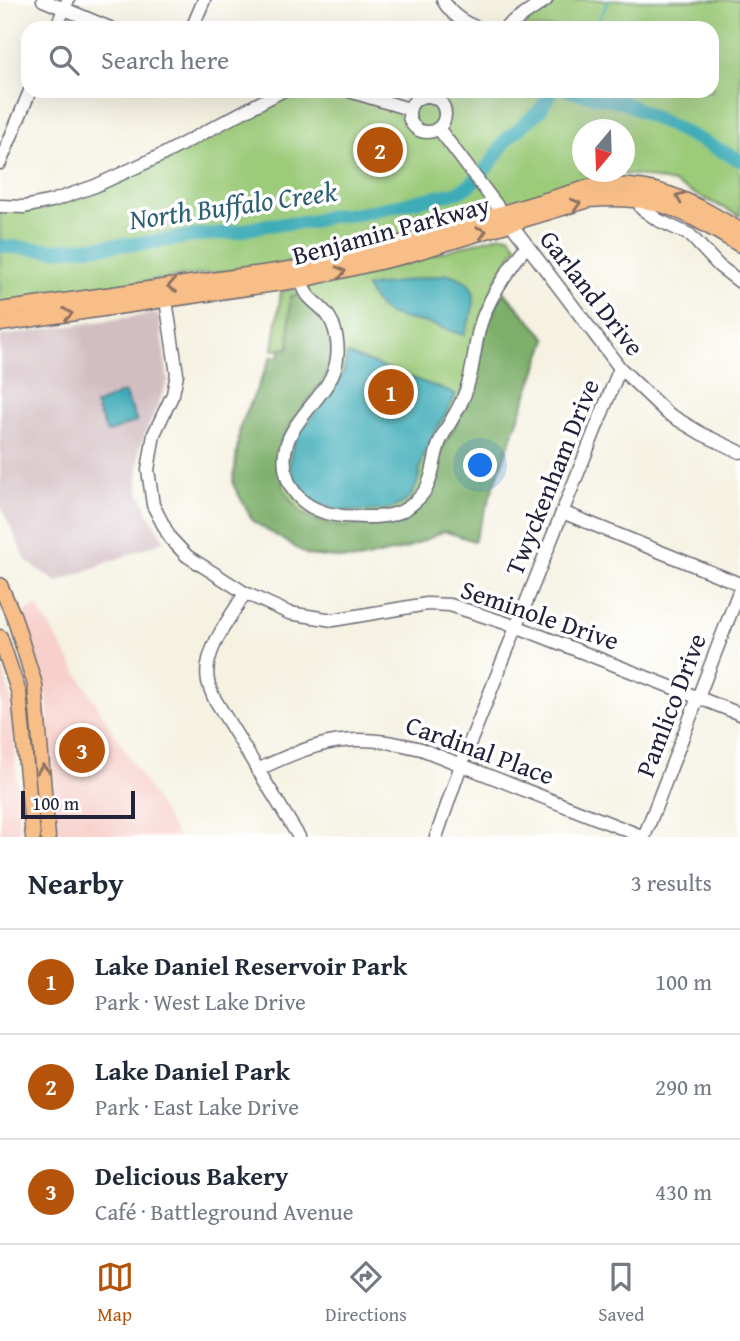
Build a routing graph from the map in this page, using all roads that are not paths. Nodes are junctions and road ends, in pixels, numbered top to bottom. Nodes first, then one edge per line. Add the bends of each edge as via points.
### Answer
1 (43, 0) edge
2 (204, 0) edge
3 (443, 0) edge
4 (546, 0) edge
5 (66, 4) edge
6 (60, 21) edge
7 (97, 21) edge
8 (195, 21) edge
9 (463, 21) edge
10 (515, 21) edge
11 (27, 98) edge
12 (269, 98) edge
13 (372, 98) edge
14 (419, 98) edge
15 (434, 98) edge
16 (445, 98) edge
17 (441, 103) junction
18 (409, 109) junction
19 (439, 128) junction
20 (0, 163) edge
21 (640, 199) junction
22 (0, 206) edge
23 (501, 213) junction
24 (740, 230) edge
25 (527, 246) junction
26 (740, 246) edge
27 (302, 280) junction
28 (740, 282) edge
29 (166, 300) junction
30 (0, 310) edge
31 (0, 324) edge
32 (620, 368) junction
33 (740, 452) edge
34 (562, 512) junction
35 (0, 585) edge
36 (740, 587) edge
37 (245, 593) junction
38 (517, 627) junction
39 (0, 637) edge
40 (698, 698) junction
41 (740, 714) edge
42 (461, 765) junction
43 (257, 770) junction
44 (33, 837) edge
45 (48, 837) edge
46 (299, 837) edge
47 (436, 837) edge
48 (644, 837) edge

1 - 5 street
2 - 8 street
3 - 9 street
4 - 10 street
5 - 6 street
5 - 7 street
11 - 20 street
12 - 22 street via 95,186 24,207
13 - 18 street
14 - 18 street
15 - 17 street
16 - 17 street
17 - 19 street via 445,113
18 - 19 street via 409,121 417,130 428,133
19 - 23 street, Garland Drive
23 -> 21 main road, Benjamin Parkway via 589,200
21 - 26 main road, Benjamin Parkway via 679,211
21 - 28 street via 641,208 690,236
24 -> 23 main road, Benjamin Parkway via 678,196 619,184 577,189
23 - 25 street, Garland Drive
27 -> 23 main road, Benjamin Parkway via 401,257
23 -> 30 main road, Benjamin Parkway via 297,268
25 - 27 street via 490,300 475,340 464,397 440,443 427,488 402,512 382,516 312,509 289,482 286,448 292,430 331,377 337,359 329,317 304,292
25 - 32 street, Garland Drive
27 - 29 main road, Benjamin Parkway
31 -> 29 main road, Benjamin Parkway
29 - 37 street, Seminole Drive via 177,374 154,434 148,470 153,505 170,538 187,556
32 - 33 street, Garland Drive via 667,413
32 - 34 street, Twyckenham Drive
34 - 36 street
34 - 38 street, Twyckenham Drive
45 -> 35 main road via 35,685
36 - 40 street, Pamlico Drive
37 - 38 street, Seminole Drive via 311,618 333,620 427,604 450,605
37 - 43 street via 212,650 207,680
38 - 40 street, Seminole Drive
38 - 42 street, Twyckenham Drive
39 - 44 main road via 19,692
40 - 41 street, Seminole Drive
40 - 48 street, Pamlico Drive
42 - 43 street, Cardinal Place via 390,741 358,739 320,743
42 - 47 street, Twyckenham Drive
42 - 48 street, Cardinal Place
43 - 46 street

